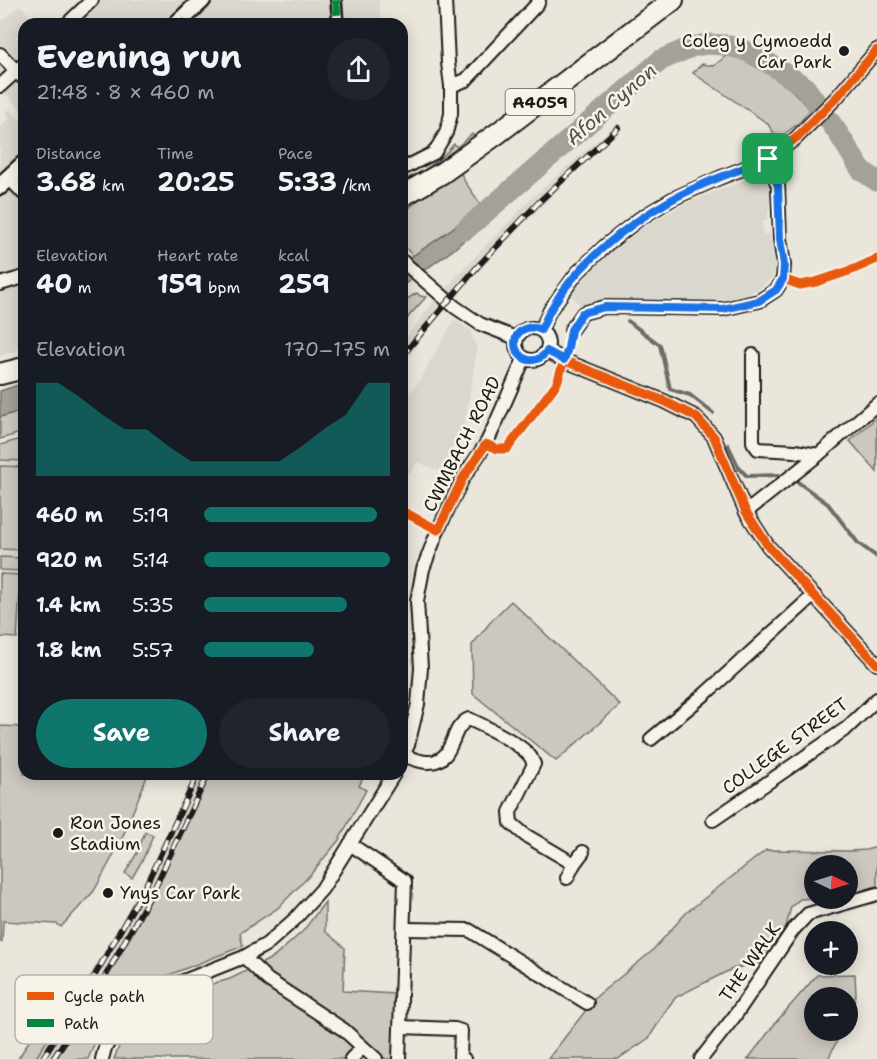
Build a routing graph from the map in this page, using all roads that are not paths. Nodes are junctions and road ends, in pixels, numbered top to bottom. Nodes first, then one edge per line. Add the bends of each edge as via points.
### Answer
1 (92, 0) edge
2 (202, 0) edge
3 (336, 0) edge
4 (446, 0) edge
5 (539, 0) edge
6 (673, 0) edge
7 (73, 18) edge
8 (185, 18) edge
9 (338, 18) edge
10 (877, 51) edge
11 (0, 54) edge
12 (18, 69) edge
13 (18, 73) edge
14 (0, 86) edge
15 (451, 86) junction
16 (768, 159) junction
17 (408, 166) edge
18 (18, 170) edge
19 (5, 182) edge
20 (18, 190) edge
21 (408, 193) edge
22 (408, 267) edge
23 (18, 279) edge
24 (0, 284) edge
25 (541, 330) junction
26 (571, 330) dead end
27 (516, 338) junction
28 (547, 351) junction
29 (753, 355) dead end
30 (524, 358) junction
31 (18, 370) edge
32 (0, 374) edge
33 (877, 404) edge
34 (818, 455) junction
35 (746, 512) junction
36 (814, 595) junction
37 (877, 664) edge
38 (877, 699) edge
39 (651, 739) dead end
40 (408, 745) edge
41 (408, 758) edge
42 (390, 780) edge
43 (713, 820) dead end
44 (350, 844) junction
45 (583, 852) dead end
46 (574, 864) junction
47 (567, 878) dead end
48 (877, 894) edge
49 (404, 929) junction
50 (244, 957) junction
51 (199, 975) edge
52 (587, 1003) dead end
53 (401, 1027) junction
54 (107, 1044) edge
55 (362, 1048) junction
56 (102, 1059) edge
57 (351, 1059) edge
58 (376, 1059) edge
59 (399, 1059) edge
60 (464, 1059) edge
61 (702, 1059) edge

1 - 7 street
2 - 8 main road
3 - 9 street
4 - 15 street
5 - 15 street via 466,81
6 - 21 main road, A4059 via 498,134
10 - 16 street via 796,138
11 - 12 street
13 - 14 street
15 - 17 street via 446,133 434,153
16 - 25 street via 672,199 639,219 577,273 550,310
16 - 26 street via 778,186 784,265 783,279 776,290 759,301 723,309 605,307 582,313
18 - 19 main road
19 - 20 street
22 - 27 street via 480,324
23 - 24 street
25 - 27 street via 527,328
25 - 28 street via 547,338
27 - 30 street via 516,348
28 - 30 street via 534,360
28 - 35 street via 696,417 714,437
29 - 34 street via 753,442 758,449
30 - 40 street, CWMBACH ROAD via 486,444 463,478 423,569 417,601 421,668 418,704
31 - 32 main road
33 - 34 street
34 - 35 street
35 - 36 street via 768,546
36 - 37 street
36 - 39 street
38 - 43 street, COLLEGE STREET via 847,728
41 - 46 street via 434,762 445,755 453,737 469,719 503,737 531,756 534,764 510,812 511,823 525,836
42 - 44 street
44 - 49 street via 405,881
44 - 50 street via 322,889 295,919 267,944
45 - 46 street
46 - 47 street
48 - 61 street, THE WALK via 808,914
49 - 52 street via 469,930
49 - 53 street
50 - 51 street
50 - 55 street via 268,980 344,1030
53 - 59 street
53 - 60 street via 461,1030 460,1057
54 - 56 street
55 - 57 street
55 - 58 street

